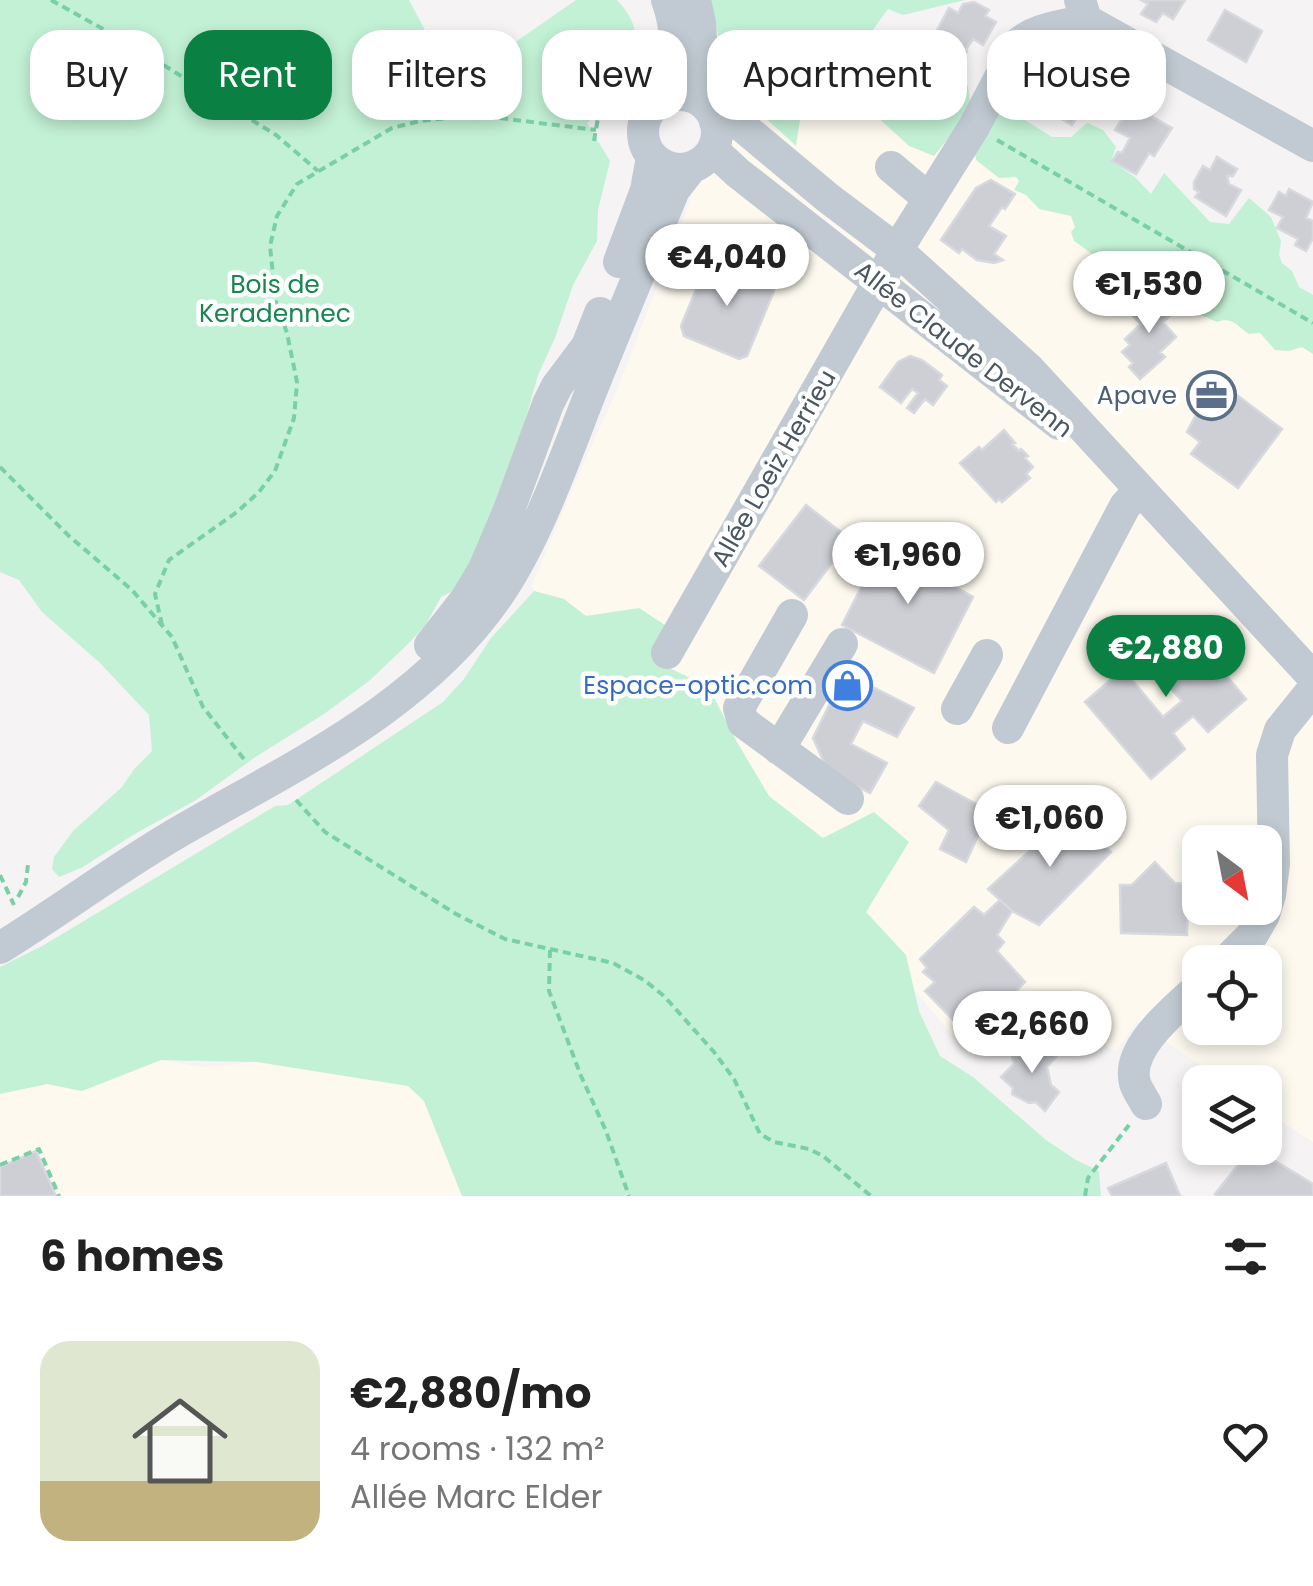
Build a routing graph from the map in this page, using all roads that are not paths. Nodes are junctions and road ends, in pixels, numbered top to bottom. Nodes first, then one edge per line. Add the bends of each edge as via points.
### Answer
1 (667, 0) edge
2 (695, 0) edge
3 (1081, 7) edge
4 (674, 30) edge
5 (687, 96) edge
6 (644, 120) edge
7 (707, 137) junction
8 (1313, 146) edge
9 (652, 157) junction
10 (891, 167) dead end
11 (929, 199) junction
12 (897, 250) junction
13 (879, 282) junction
14 (1131, 482) junction
15 (792, 615) dead end
16 (842, 644) dead end
17 (667, 653) dead end
18 (987, 655) dead end
19 (1313, 677) edge
20 (1313, 688) edge
21 (957, 709) dead end
22 (1301, 727) edge
23 (1008, 728) dead end
24 (779, 749) junction
25 (267, 776) junction
26 (848, 799) dead end
27 (126, 865) junction
28 (13, 915) edge
29 (1242, 945) edge
30 (0, 948) edge
31 (1182, 1003) edge
32 (1146, 1104) road end

1 - 4 street
2 - 7 street
3 - 8 street
3 - 11 street, Allée Loeiz Herrieu via 1017,45
5 - 7 street
6 - 9 street via 643,142
7 - 9 street via 681,170
7 - 12 street, Allée Claude Dervenn via 735,123 744,127
7 - 13 street, Allée Claude Dervenn via 738,173
7 - 25 street via 674,190 561,469 500,593 429,672 361,726
9 - 25 street via 635,224 592,332 548,404 495,546 466,599 393,678
10 - 11 street
11 - 12 street, Allée Loeiz Herrieu
12 - 13 street, Allée Loeiz Herrieu
12 - 14 street, Allée Claude Dervenn via 1030,370
13 - 14 street, Allée Claude Dervenn
13 - 17 street, Allée Loeiz Herrieu
14 - 19 street, Allée Claude Dervenn
14 - 23 street via 1125,506
15 - 24 street via 740,708 743,722
16 - 24 street
18 - 21 street
20 - 22 street
22 - 29 street via 1280,730 1272,755 1270,894
24 - 26 street
25 - 27 street
27 - 28 street
27 - 30 street
31 - 32 street via 1136,1058 1134,1080

